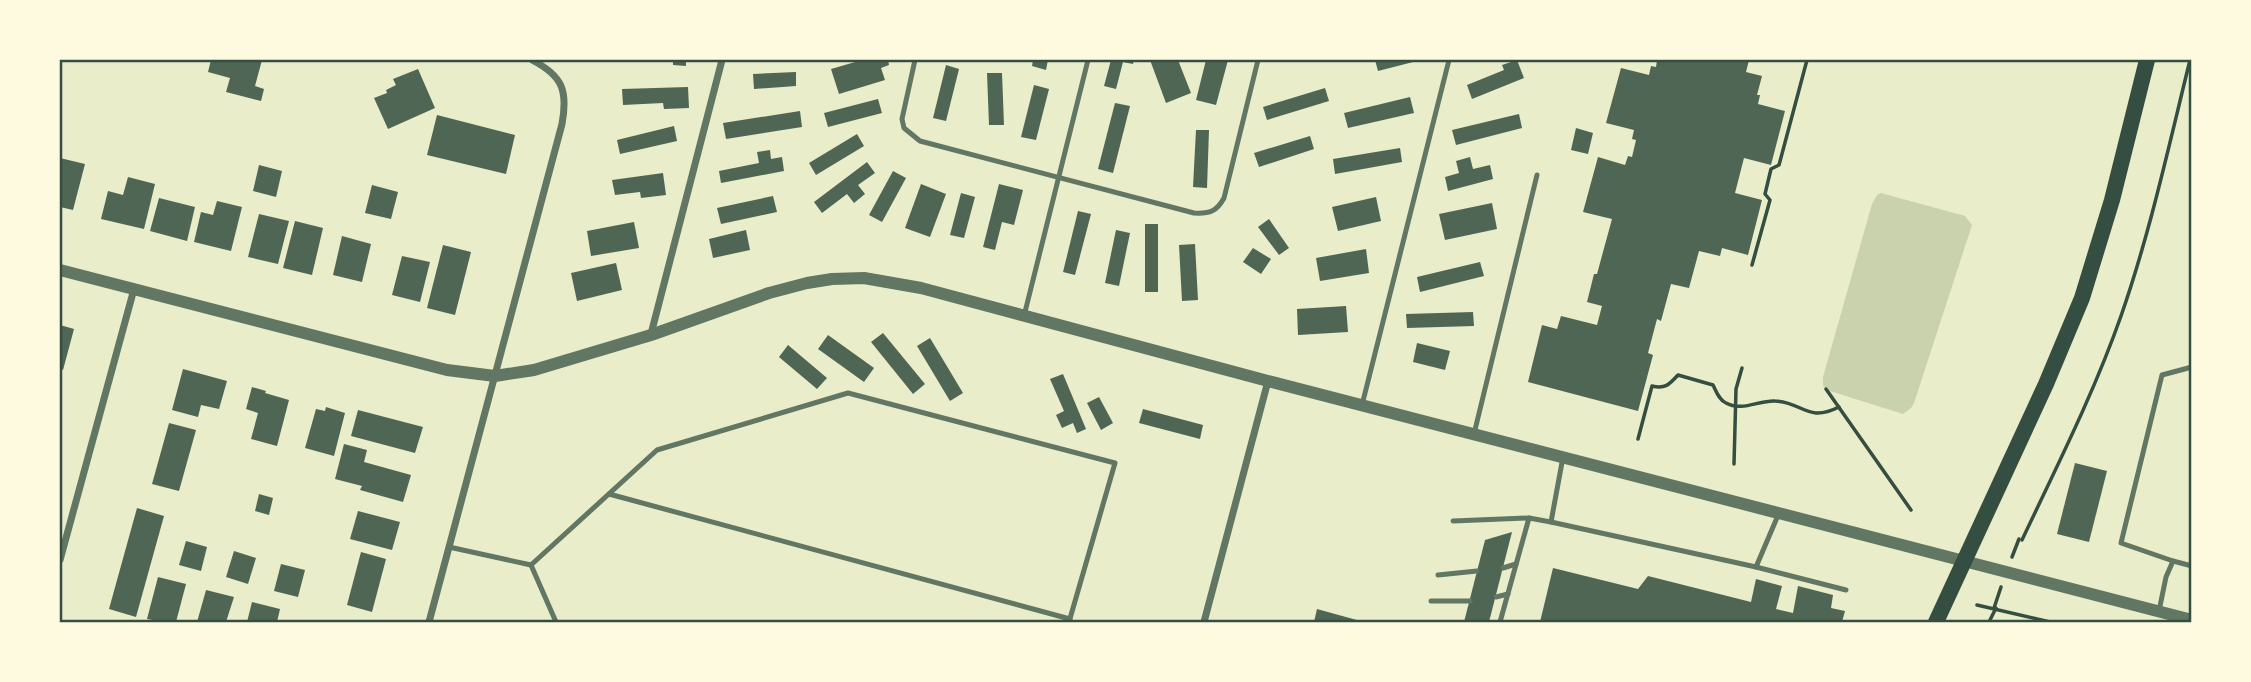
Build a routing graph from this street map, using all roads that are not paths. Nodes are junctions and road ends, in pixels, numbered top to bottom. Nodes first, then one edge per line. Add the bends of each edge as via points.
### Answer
1 (533, 60) edge
2 (722, 60) edge
3 (915, 60) edge
4 (1088, 60) edge
5 (1258, 60) edge
6 (1449, 60) edge
7 (2147, 60) edge
8 (1537, 176) dead end
9 (1058, 177) junction
10 (60, 270) edge
11 (134, 289) junction
12 (1024, 316) junction
13 (651, 335) junction
14 (2192, 368) edge
15 (495, 376) junction
16 (1268, 381) junction
17 (1362, 405) junction
18 (1474, 434) junction
19 (1563, 457) junction
20 (608, 494) junction
21 (1779, 513) junction
22 (1529, 518) junction
23 (1453, 521) dead end
24 (1551, 522) junction
25 (449, 547) junction
26 (60, 559) edge
27 (1965, 561) junction
28 (2172, 561) junction
29 (1516, 564) junction
30 (531, 565) junction
31 (2192, 566) edge
32 (1756, 567) junction
33 (1503, 568) dead end
34 (1477, 571) dead end
35 (1438, 575) dead end
36 (1846, 590) dead end
37 (1508, 594) junction
38 (1496, 597) dead end
39 (1431, 601) dead end
40 (1470, 601) dead end
41 (2159, 611) junction
42 (2192, 620) edge
43 (1070, 621) edge
44 (429, 622) edge
45 (556, 622) edge
46 (1204, 622) edge
47 (1500, 622) edge
48 (1936, 622) edge

1 - 15 street via 558,77 565,108
2 - 13 street
3 - 9 lane via 902,119 911,136
4 - 9 lane
5 - 9 lane via 1224,198 1213,212 1194,213
6 - 17 lane
7 - 27 main road via 2082,298
8 - 18 lane
9 - 12 lane
10 - 11 street
11 - 15 street via 447,370
11 - 26 street
12 - 13 street via 905,285 850,278 789,287
12 - 16 street
13 - 15 street via 534,370
14 - 28 lane via 2162,375 2121,543
15 - 25 street
16 - 17 street
16 - 46 street
17 - 18 street
18 - 19 street
19 - 21 street
19 - 24 lane
20 - 30 lane
20 - 43 lane
20 - 43 lane via 657,450 848,393 1115,463
21 - 27 street
21 - 32 lane
22 - 23 lane
22 - 24 lane
22 - 29 lane
24 - 32 lane
25 - 30 lane
25 - 44 street
27 - 41 street
27 - 48 main road
28 - 31 lane
28 - 41 lane
29 - 33 lane
29 - 37 lane
30 - 45 lane
32 - 36 lane
34 - 35 lane
37 - 38 lane
37 - 47 lane
39 - 40 lane
41 - 42 street

